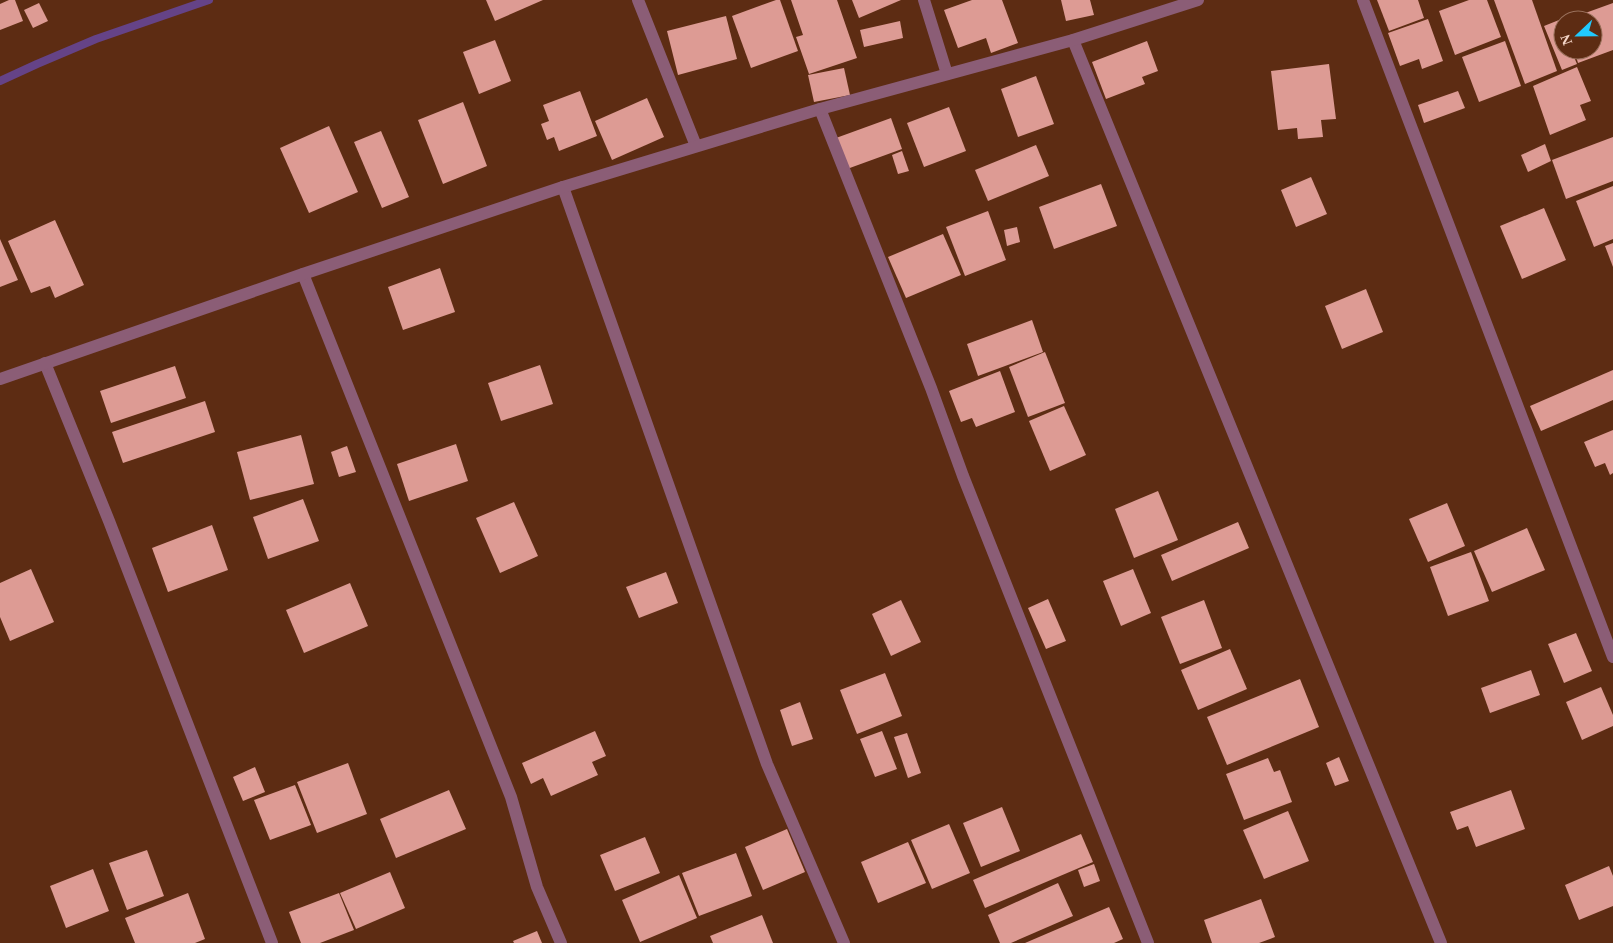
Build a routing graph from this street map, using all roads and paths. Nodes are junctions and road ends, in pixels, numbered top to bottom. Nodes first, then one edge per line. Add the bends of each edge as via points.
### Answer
1 (638, 0) edge
2 (924, 0) edge
3 (1198, 0) edge
4 (1363, 0) edge
5 (1073, 40) junction
6 (947, 74) junction
7 (820, 109) junction
8 (696, 146) junction
9 (563, 187) junction
10 (303, 274) junction
11 (45, 363) junction
12 (0, 378) edge
13 (1613, 657) edge
14 (272, 943) edge
15 (561, 943) edge
16 (844, 943) edge
17 (1148, 943) edge
18 (1441, 943) edge

1 - 8 street
2 - 6 street
3 - 5 street
4 - 13 street
5 - 6 street
5 - 18 street
6 - 7 street
7 - 8 street
7 - 17 street
8 - 9 street
9 - 10 street
9 - 16 street via 767,764
10 - 11 street
10 - 15 street via 510,797 536,887
11 - 12 street
11 - 14 street

